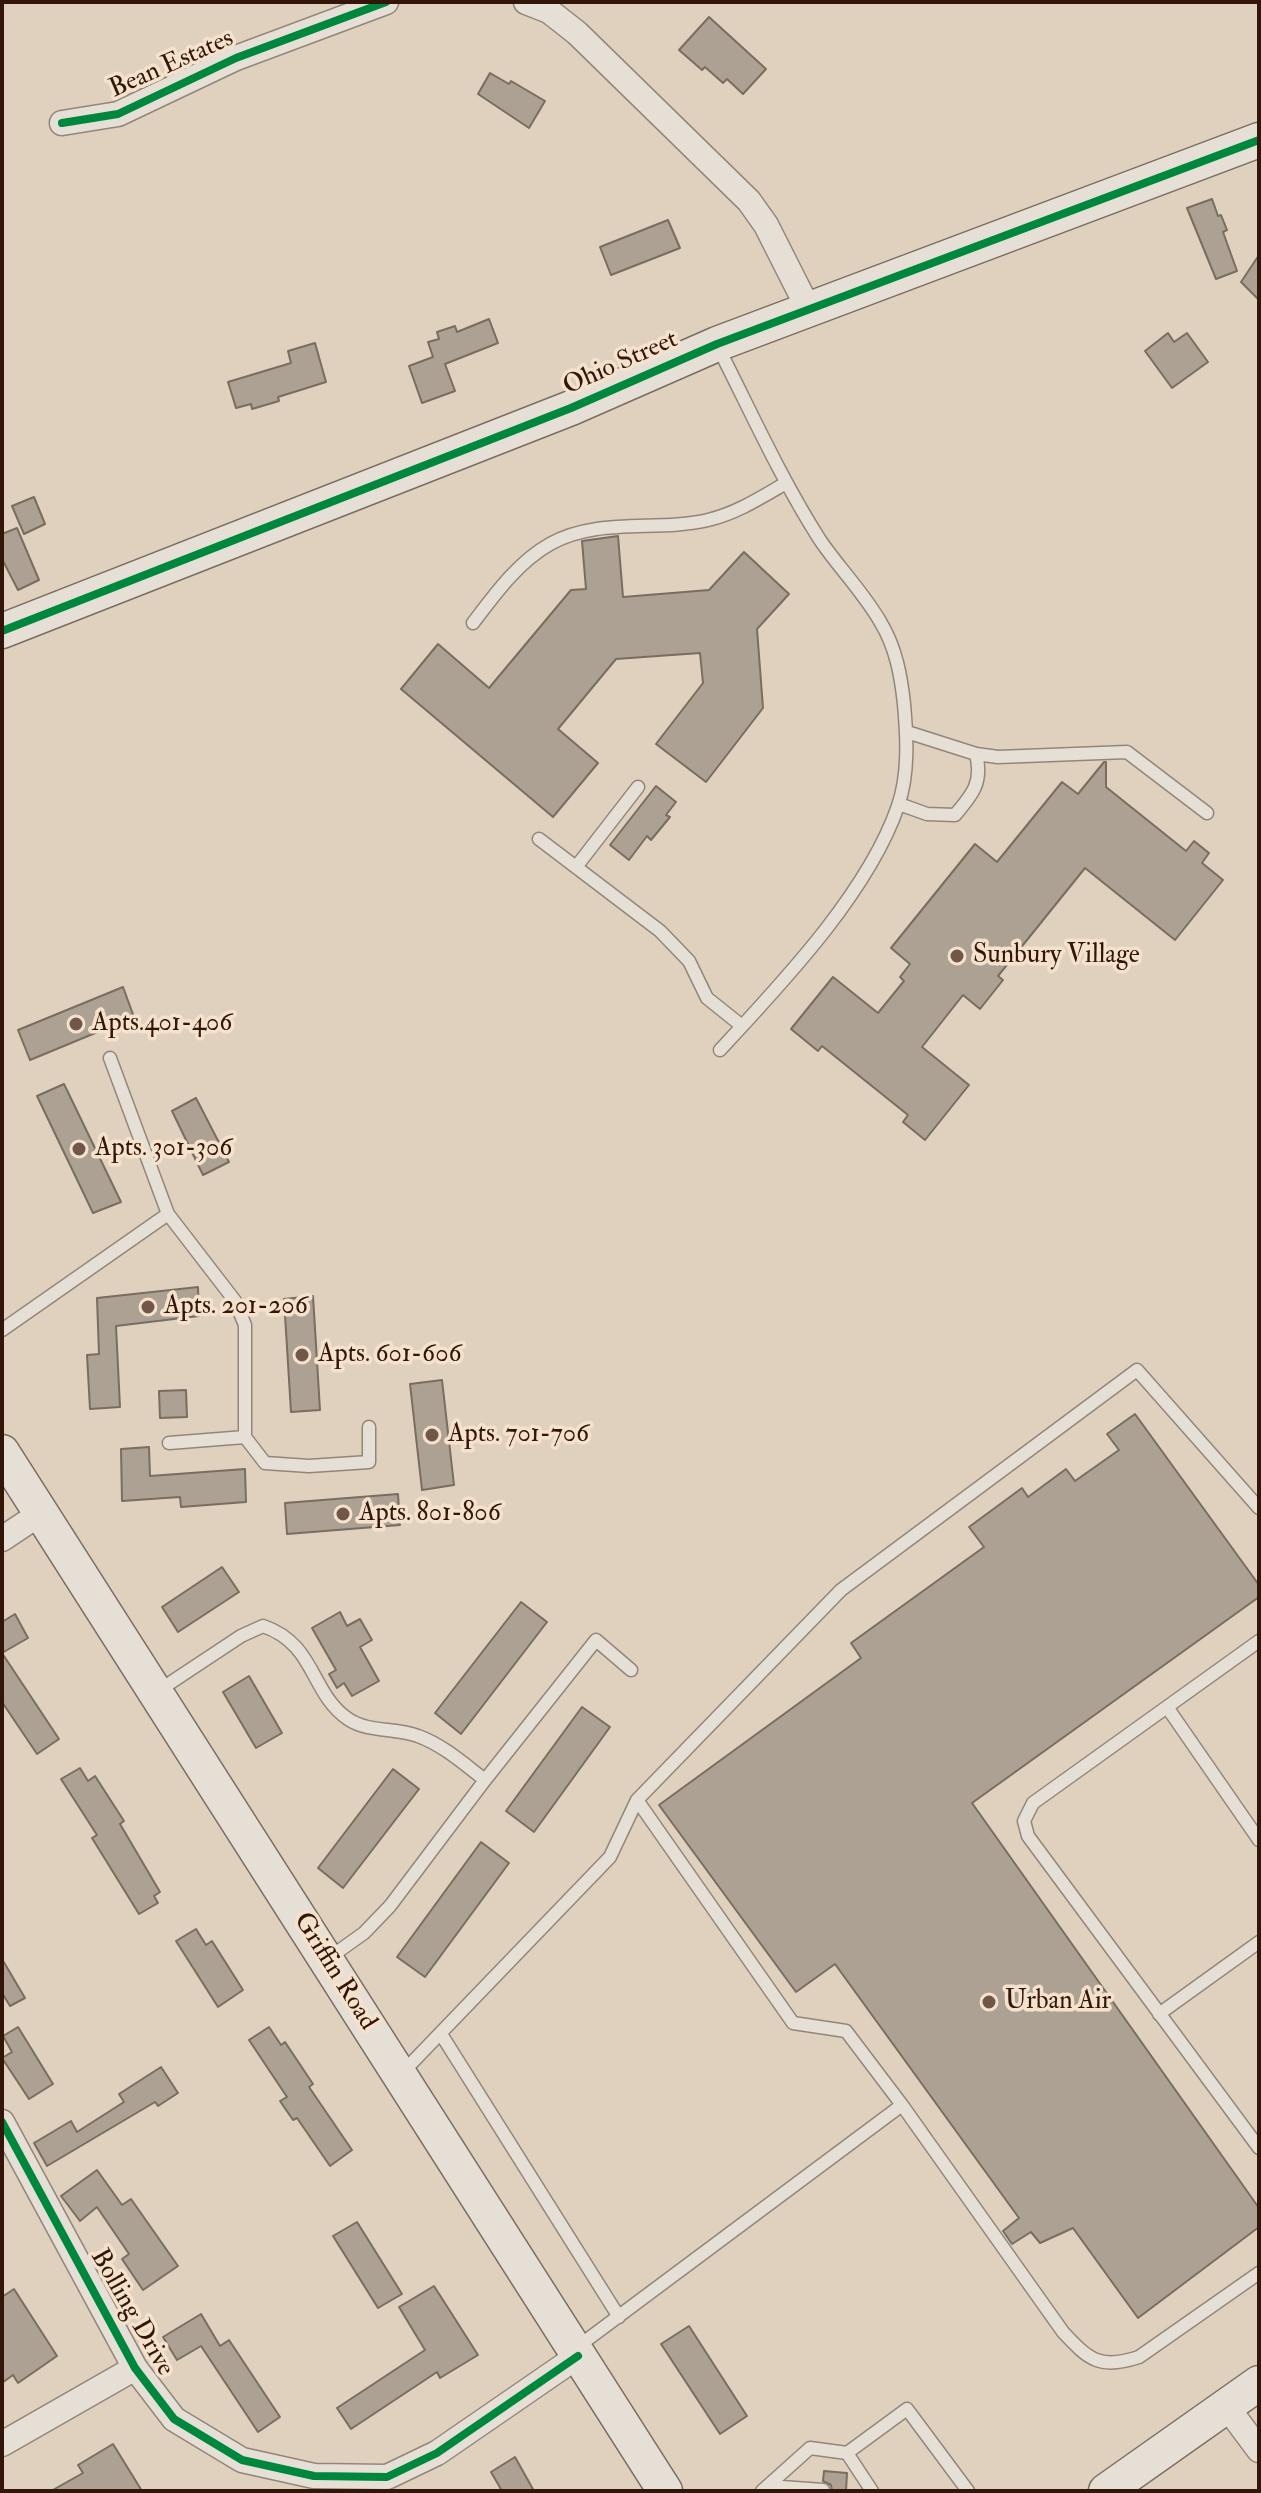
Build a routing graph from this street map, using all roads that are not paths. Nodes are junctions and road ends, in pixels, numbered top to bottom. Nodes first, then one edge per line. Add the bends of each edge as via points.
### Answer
1 (386, 2) edge
2 (526, 2) edge
3 (62, 123) dead end
4 (1259, 140) edge
5 (809, 310) junction
6 (717, 344) junction
7 (786, 483) junction
8 (473, 623) dead end
9 (2, 631) edge
10 (907, 732) junction
11 (976, 754) junction
12 (638, 787) dead end
13 (899, 804) junction
14 (1207, 813) dead end
15 (539, 839) dead end
16 (576, 867) junction
17 (742, 1026) junction
18 (720, 1050) dead end
19 (110, 1058) dead end
20 (168, 1214) junction
21 (2, 1330) edge
22 (369, 1427) dead end
23 (245, 1437) junction
24 (169, 1443) dead end
25 (2, 1452) edge
26 (1259, 1508) edge
27 (41, 1513) junction
28 (2, 1539) edge
29 (1259, 1641) edge
30 (631, 1670) dead end
31 (155, 1693) junction
32 (1167, 1707) junction
33 (485, 1780) junction
34 (637, 1800) junction
35 (1259, 1840) edge
36 (1259, 1942) edge
37 (326, 1959) junction
38 (1159, 2014) junction
39 (441, 2034) junction
40 (400, 2075) junction
41 (902, 2105) junction
42 (2, 2122) edge
43 (1259, 2148) edge
44 (1259, 2273) edge
45 (619, 2317) junction
46 (576, 2353) junction
47 (135, 2368) junction
48 (1259, 2383) edge
49 (1227, 2407) junction
50 (2, 2444) edge
51 (1259, 2450) edge
52 (847, 2453) junction
53 (765, 2488) edge
54 (823, 2490) edge
55 (665, 2491) edge
56 (872, 2491) edge
57 (968, 2491) edge
58 (1106, 2491) edge

1 - 3 street, Bean Estates via 236,58 118,114
2 - 5 street via 549,11 577,33 749,201
4 - 5 main road, Ohio Street
5 - 6 main road, Ohio Street
6 - 7 lane
6 - 9 main road, Ohio Street via 571,408
7 - 8 lane via 740,510 706,520 586,531 552,543 525,562
7 - 10 lane via 882,623 900,667
10 - 11 lane
10 - 13 lane
11 - 13 lane via 976,791 955,815 927,814
11 - 14 lane via 1127,752
12 - 16 lane
13 - 17 lane via 860,881
15 - 16 lane
16 - 17 lane via 660,931 689,961 707,998
17 - 18 lane
19 - 20 lane
20 - 21 lane
20 - 23 lane via 235,1301 245,1325
22 - 23 lane via 369,1462 265,1463
23 - 24 lane
25 - 27 main road, Griffin Road
26 - 34 lane via 1137,1370 841,1590
27 - 28 street
27 - 31 main road, Griffin Road
29 - 32 lane
30 - 33 lane via 596,1640
31 - 33 lane via 263,1626 281,1632 296,1646 346,1718 366,1728 418,1736
31 - 37 main road, Griffin Road
32 - 35 lane
32 - 38 lane via 1033,1803 1024,1821 1028,1836
33 - 37 lane via 390,1906 364,1933
34 - 39 lane via 610,1857
34 - 41 lane via 793,2023 846,2031
36 - 38 lane
37 - 40 main road, Griffin Road
38 - 43 lane
39 - 40 lane
39 - 45 lane
40 - 46 main road, Griffin Road
41 - 44 lane via 1063,2332 1086,2356 1107,2363 1139,2357
41 - 45 lane
42 - 47 street, Bolling Drive
45 - 46 lane
46 - 47 street, Bolling Drive via 437,2453 387,2477 314,2476 242,2460 174,2419
46 - 55 main road, Griffin Road
47 - 50 street
48 - 49 main road
49 - 51 street
49 - 58 main road
52 - 53 lane via 810,2448
52 - 56 lane
52 - 57 lane via 907,2409
53 - 54 lane

